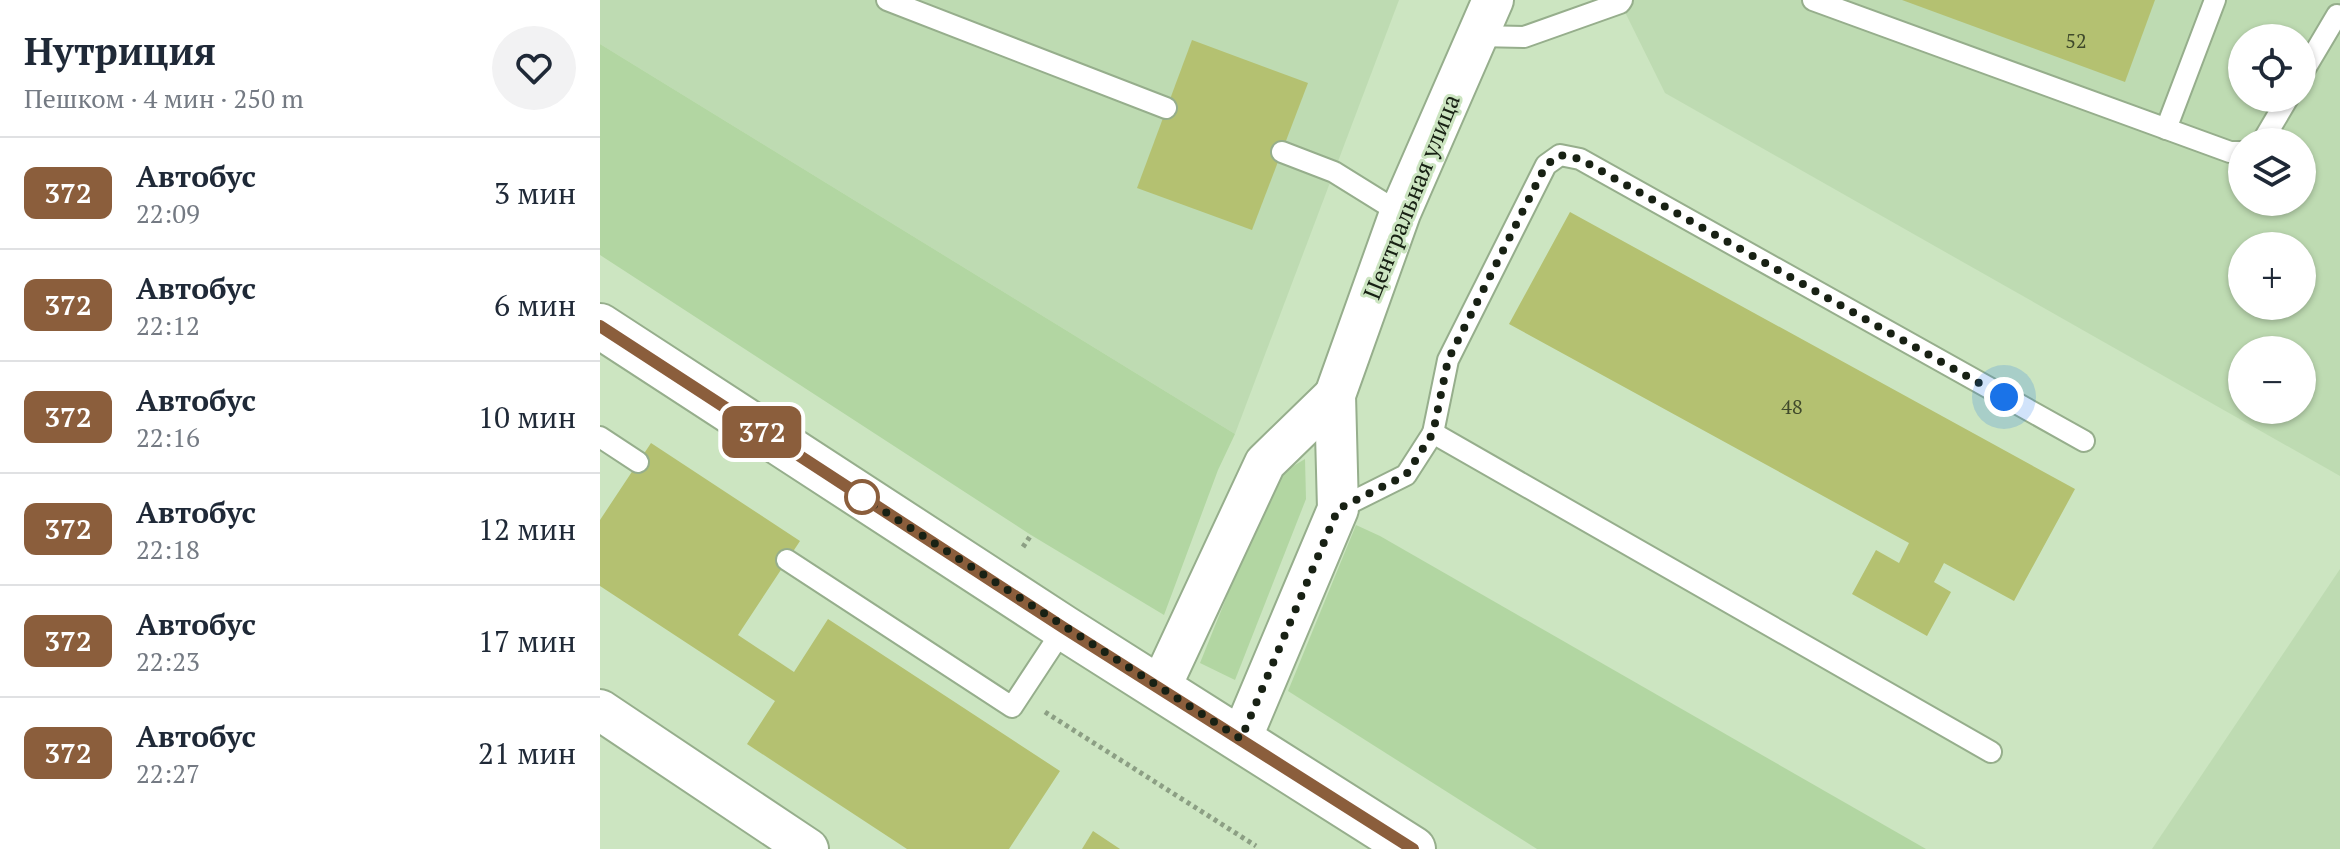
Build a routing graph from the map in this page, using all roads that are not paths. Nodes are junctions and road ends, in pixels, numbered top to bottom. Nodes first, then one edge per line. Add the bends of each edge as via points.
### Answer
1 (887, 0) edge
2 (1493, 0) edge
3 (1622, 0) edge
4 (1813, 0) edge
5 (2215, 0) edge
6 (2337, 15) dead end
7 (1478, 36) junction
8 (2316, 50) edge
9 (1166, 108) dead end
10 (2166, 129) junction
11 (2228, 151) edge
12 (1282, 152) dead end
13 (1400, 213) junction
14 (600, 326) edge
15 (1335, 395) junction
16 (1433, 433) junction
17 (600, 437) edge
18 (2084, 441) dead end
19 (638, 462) dead end
20 (1338, 509) junction
21 (787, 560) dead end
22 (1064, 628) junction
23 (1160, 688) junction
24 (600, 710) edge
25 (1241, 739) junction
26 (1991, 752) dead end
27 (808, 849) edge
28 (1413, 849) edge

1 - 9 lane
2 - 7 street, Центральная улица
3 - 7 lane via 1524,37
4 - 10 lane
5 - 10 lane
6 - 8 lane
7 - 13 street, Центральная улица
10 - 11 lane
12 - 13 lane via 1334,172
13 - 15 street, Центральная улица
14 - 22 main road
15 - 20 street
15 - 23 street via 1265,463
16 - 18 lane via 1448,360 1546,165 1560,155 1580,159
16 - 20 lane via 1406,475
16 - 26 lane
17 - 19 lane
20 - 25 street
21 - 22 lane via 1012,707
22 - 23 main road
23 - 25 main road
24 - 27 street
25 - 28 main road

